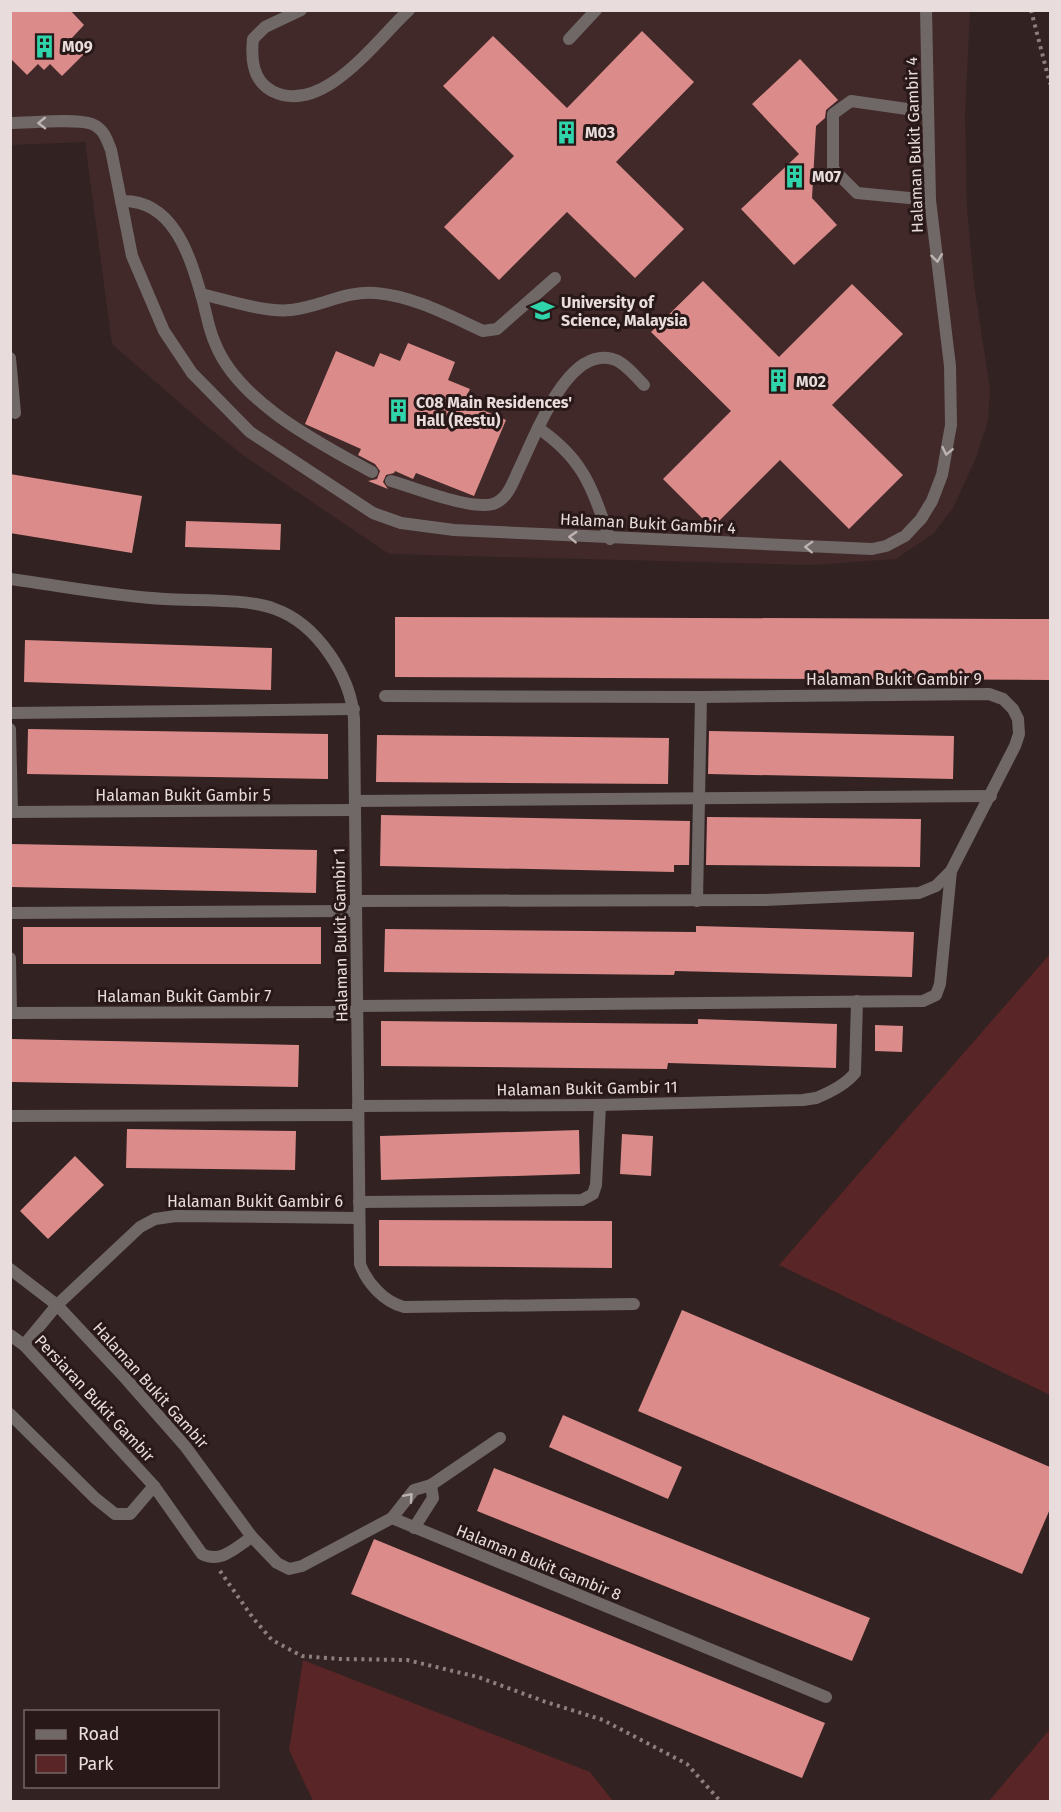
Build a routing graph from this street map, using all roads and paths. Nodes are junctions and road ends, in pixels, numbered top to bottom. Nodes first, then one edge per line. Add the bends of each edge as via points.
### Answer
1 (301, 10) edge
2 (409, 10) edge
3 (596, 10) edge
4 (926, 10) edge
5 (1031, 10) edge
6 (569, 39) dead end
7 (1050, 84) edge
8 (928, 112) junction
9 (10, 123) edge
10 (930, 200) junction
11 (121, 201) junction
12 (555, 278) dead end
13 (201, 294) junction
14 (10, 358) edge
15 (644, 385) dead end
16 (15, 413) dead end
17 (538, 428) junction
18 (372, 472) dead end
19 (391, 480) dead end
20 (610, 539) junction
21 (10, 579) edge
22 (385, 696) dead end
23 (701, 697) junction
24 (354, 709) junction
25 (10, 713) edge
26 (10, 729) edge
27 (991, 796) junction
28 (699, 799) junction
29 (355, 806) junction
30 (11, 812) edge
31 (951, 871) junction
32 (697, 901) junction
33 (356, 906) junction
34 (10, 913) edge
35 (10, 958) edge
36 (857, 1001) junction
37 (357, 1009) junction
38 (11, 1013) edge
39 (600, 1105) junction
40 (358, 1110) junction
41 (10, 1116) edge
42 (359, 1202) junction
43 (359, 1218) junction
44 (10, 1269) edge
45 (634, 1304) dead end
46 (57, 1305) junction
47 (10, 1335) edge
48 (24, 1346) junction
49 (10, 1414) edge
50 (500, 1438) dead end
51 (431, 1485) junction
52 (154, 1486) junction
53 (392, 1518) junction
54 (414, 1528) junction
55 (252, 1537) junction
56 (211, 1559) junction
57 (826, 1697) dead end
58 (721, 1802) edge

1 - 2 street via 265,27 253,39 255,72 267,88 295,97 336,82
3 - 6 street
4 - 8 street, Halaman Bukit Gambir 4
5 - 7 path
8 - 10 street, Halaman Bukit Gambir 4
8 - 10 street via 851,101 833,114 833,169 856,193
11 -> 9 street, Halaman Bukit Gambir 4 via 106,135 93,124
10 -> 20 street, Halaman Bukit Gambir 4 via 950,366 951,425 942,475 932,501 905,536 872,549
11 - 13 street via 150,205 162,214 180,238
20 -> 11 street, Halaman Bukit Gambir 4 via 401,524 372,513 269,446 192,373 164,331 132,256
12 - 13 street via 491,331 436,309 374,292 288,311
13 - 18 street via 215,344 233,375 294,427
14 - 16 street
15 - 17 street via 620,362 606,357 593,359 562,385
17 - 19 street via 506,495 493,504 467,504
17 - 20 street via 578,464
21 - 24 street, Halaman Bukit Gambir 1 via 275,609 300,624 325,648 344,676
22 - 23 street, Halaman Bukit Gambir 9
23 - 27 street, Halaman Bukit Gambir 9 via 989,694 1003,699 1012,709 1018,719 1019,734
23 - 28 street
24 - 25 street
24 - 29 street, Halaman Bukit Gambir 1
26 - 30 street
27 - 28 street, Halaman Bukit Gambir 5
27 - 31 street, Halaman Bukit Gambir 9
28 - 29 street, Halaman Bukit Gambir 5
28 - 32 street
29 - 30 street, Halaman Bukit Gambir 5
29 - 33 street, Halaman Bukit Gambir 1
31 - 32 street, Halaman Bukit Gambir 9 via 936,886 919,893
31 - 36 street, Halaman Bukit Gambir 7 via 936,995 924,1000
32 - 33 street, Halaman Bukit Gambir 9
33 - 34 street, Halaman Bukit Gambir 9
33 - 37 street, Halaman Bukit Gambir 1
35 - 38 street
36 - 37 street, Halaman Bukit Gambir 7
36 - 39 street, Halaman Bukit Gambir 11 via 855,1073 831,1092 803,1100
37 - 38 street, Halaman Bukit Gambir 7
37 - 40 street, Halaman Bukit Gambir 1
39 - 40 street, Halaman Bukit Gambir 11
39 - 42 street via 596,1185 593,1194 582,1200
40 - 41 street, Halaman Bukit Gambir 11
40 - 42 street, Halaman Bukit Gambir 1
42 - 43 street, Halaman Bukit Gambir 1
43 - 45 street, Halaman Bukit Gambir 1 via 363,1272 395,1305
43 - 46 street, Halaman Bukit Gambir 6 via 155,1219 140,1227
44 - 46 street, Halaman Bukit Gambir
46 - 48 street, Halaman Bukit Gambir 6
46 - 55 street, Halaman Bukit Gambir via 185,1446
47 - 48 street, Persiaran Bukit Gambir
48 - 52 street, Persiaran Bukit Gambir
49 - 52 street, Persiaran Bukit Gambir via 115,1514 130,1514
50 - 51 street
53 -> 51 street via 414,1490
51 - 54 street via 433,1498
52 - 56 street, Persiaran Bukit Gambir via 202,1554
53 - 54 street, Halaman Bukit Gambir 8
53 - 55 street via 302,1566 289,1569 277,1563
54 - 57 street, Halaman Bukit Gambir 8
55 - 56 street via 221,1558
56 - 58 path via 272,1640 302,1656 407,1660 478,1677 603,1720 687,1764

